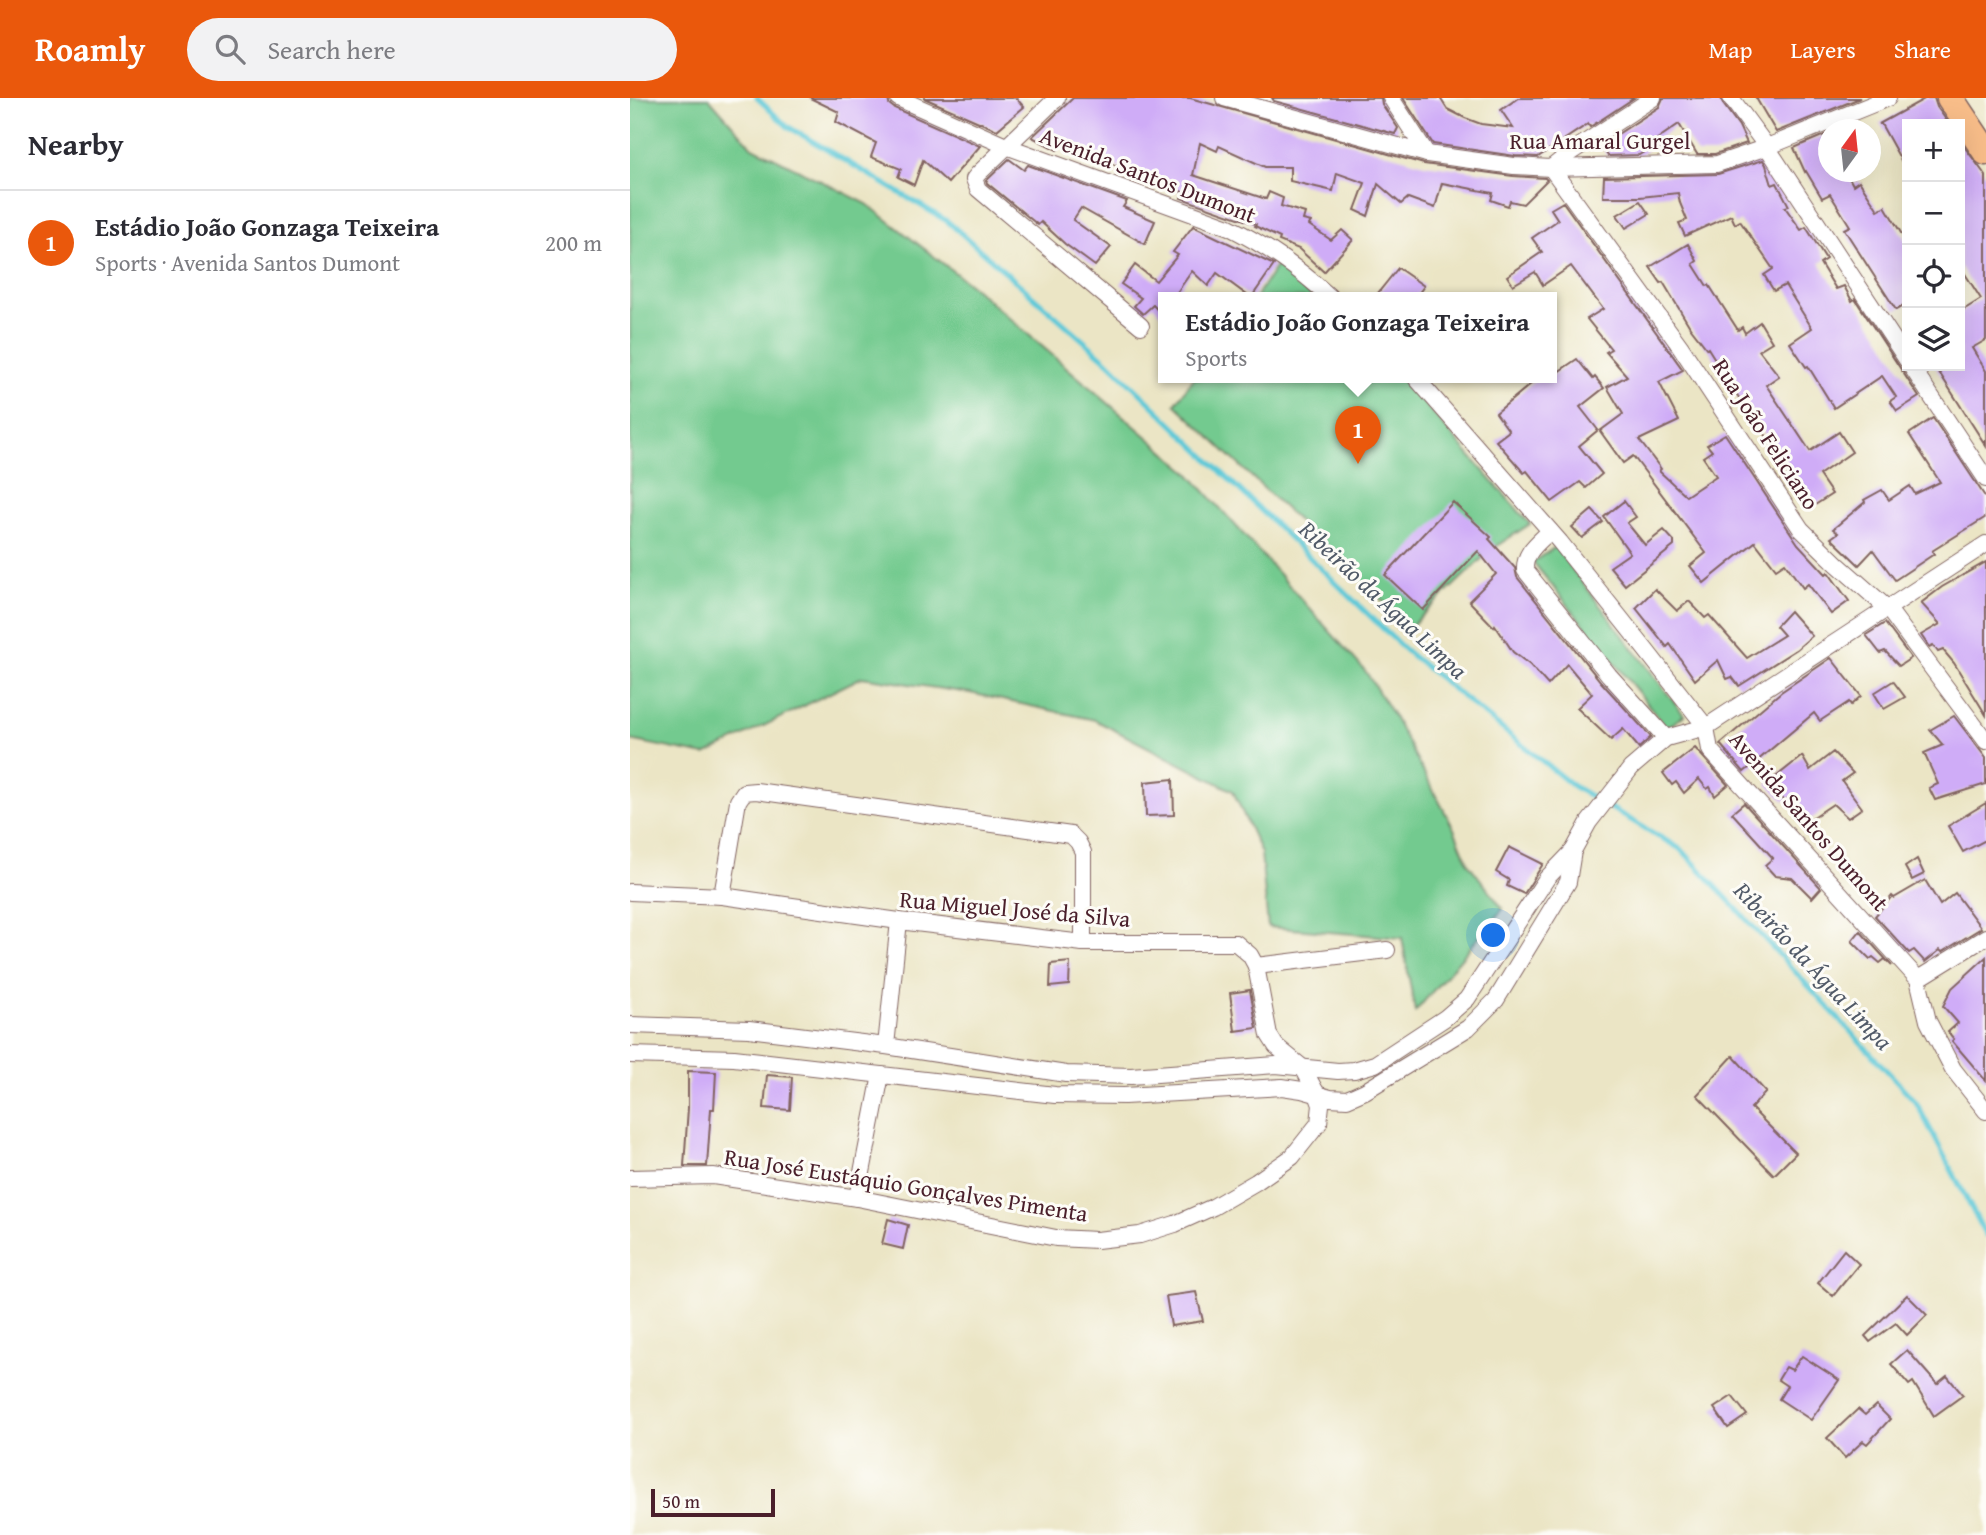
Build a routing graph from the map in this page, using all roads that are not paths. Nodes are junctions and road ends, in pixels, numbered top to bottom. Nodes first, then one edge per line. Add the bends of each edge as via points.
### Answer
1 (898, 98) edge
2 (1058, 98) edge
3 (1224, 98) edge
4 (1391, 98) edge
5 (1653, 98) edge
6 (1731, 98) edge
7 (1888, 98) edge
8 (1950, 98) edge
9 (1252, 102) edge
10 (1006, 146) junction
11 (1767, 147) junction
12 (1986, 152) edge
13 (1427, 154) junction
14 (1551, 168) junction
15 (1324, 292) edge
16 (1141, 326) dead end
17 (1902, 352) edge
18 (1914, 371) edge
19 (1420, 383) edge
20 (1986, 479) edge
21 (1550, 531) junction
22 (1986, 544) edge
23 (1888, 609) junction
24 (1706, 727) junction
25 (1666, 738) junction
26 (1986, 741) edge
27 (1573, 851) junction
28 (630, 892) edge
29 (722, 895) junction
30 (899, 921) junction
31 (1986, 937) edge
32 (1083, 943) junction
33 (1387, 950) dead end
34 (1256, 966) junction
35 (1919, 979) junction
36 (630, 1025) edge
37 (886, 1046) junction
38 (630, 1055) edge
39 (1303, 1068) junction
40 (881, 1074) junction
41 (1317, 1094) junction
42 (1986, 1111) edge
43 (630, 1178) edge
44 (857, 1198) junction

1 - 10 street, Avenida Santos Dumont
2 - 10 street
3 - 9 street, Rua Amaral Gurgel
4 - 13 street
5 - 14 street
6 - 11 street
7 - 11 street, Rua Amaral Gurgel
8 - 12 main road
9 - 13 street, Rua Amaral Gurgel
10 - 15 street, Avenida Santos Dumont via 1229,226 1265,245
10 - 16 street via 974,179 978,189
11 - 14 street, Rua Amaral Gurgel via 1717,164
11 - 17 street
13 - 14 street, Rua Amaral Gurgel
14 - 23 street, Rua João Feliciano via 1680,346 1801,529
18 - 20 street
19 - 21 street, Avenida Santos Dumont
21 - 24 street, Avenida Santos Dumont
21 - 25 street via 1530,550 1525,570
22 - 23 street
23 - 24 street
23 - 26 street, Rua João Feliciano
24 - 25 street
24 - 35 street, Avenida Santos Dumont via 1710,750
25 - 27 street via 1631,768
27 - 39 street via 1547,878 1467,999 1446,1018 1375,1064 1338,1071
27 - 41 street via 1568,882 1496,1000 1468,1028 1347,1099
28 - 29 street, Rua Miguel José da Silva
29 - 30 street, Rua Miguel José da Silva
29 - 32 street via 738,801 744,792 756,790 1071,835 1083,852
30 - 32 street, Rua Miguel José da Silva
30 - 37 street
31 - 35 street
32 - 34 street, Rua Miguel José da Silva via 1236,943
33 - 34 street
34 - 39 street via 1269,1035
35 - 42 street via 1928,1021 1953,1069
36 - 37 street via 749,1029
37 - 39 street via 1066,1074 1132,1076 1276,1065
38 - 40 street via 734,1058
39 - 41 street
40 - 41 street via 1055,1095 1282,1087
40 - 44 street
41 - 44 street, Rua José Eustáquio Gonçalves Pimenta via 1321,1105 1318,1124 1292,1157 1213,1207 1140,1235 1056,1238
43 - 44 street, Rua José Eustáquio Gonçalves Pimenta via 713,1176

